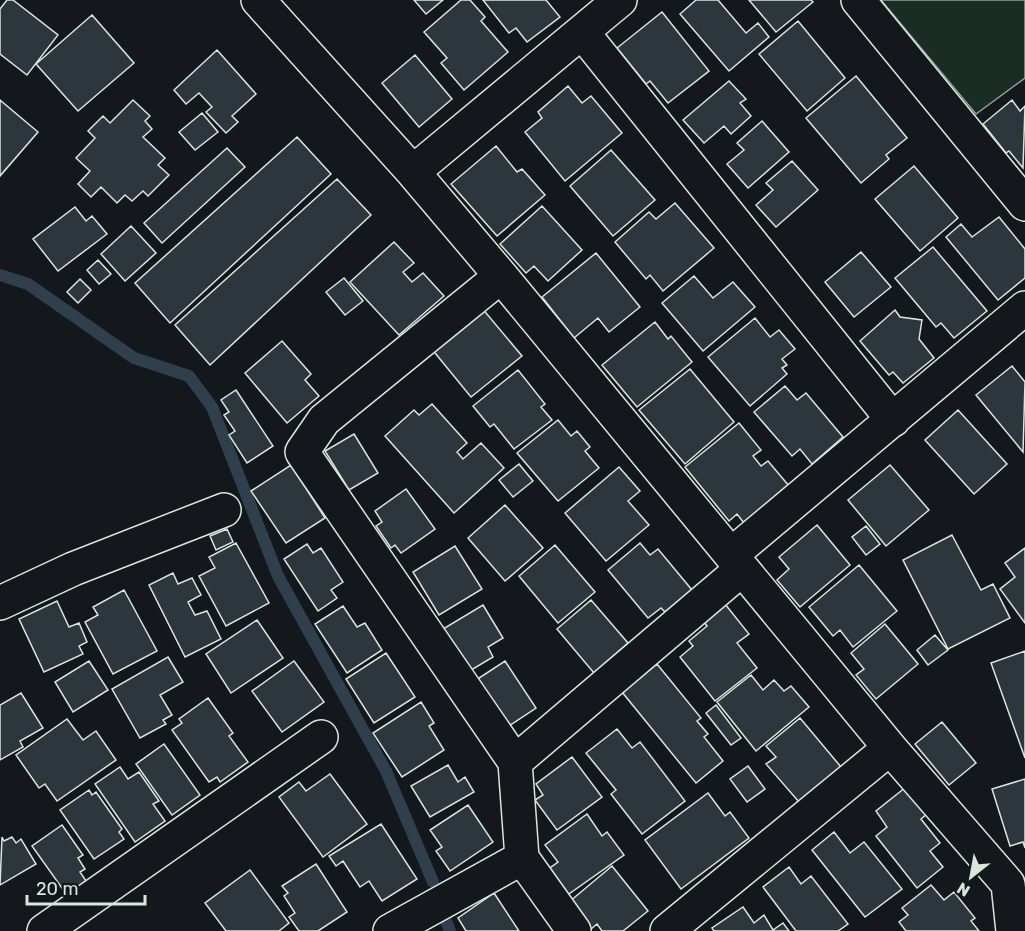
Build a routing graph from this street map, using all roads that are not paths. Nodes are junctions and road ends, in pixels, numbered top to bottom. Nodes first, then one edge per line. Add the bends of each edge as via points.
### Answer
1 (258, 0) edge
2 (620, 0) edge
3 (858, 0) edge
4 (582, 32) junction
5 (413, 172) junction
6 (1025, 204) edge
7 (501, 276) junction
8 (1025, 308) edge
9 (893, 420) junction
10 (224, 510) dead end
11 (737, 562) junction
12 (0, 603) edge
13 (321, 738) dead end
14 (890, 748) junction
15 (515, 762) junction
16 (522, 858) junction
17 (682, 927) edge
18 (44, 931) edge
19 (390, 931) edge
20 (574, 931) edge
21 (1013, 931) edge

1 - 5 street
2 - 4 street
3 - 6 street
4 - 5 street
4 - 9 street
5 - 7 street
7 - 11 street
7 - 15 street via 324,420 302,452
8 - 9 street
9 - 11 street
10 - 12 street via 73,569
11 - 14 street
11 - 15 street
13 - 18 street
14 - 17 street
14 - 21 street via 1008,884
15 - 16 street
16 - 19 street
16 - 20 street

